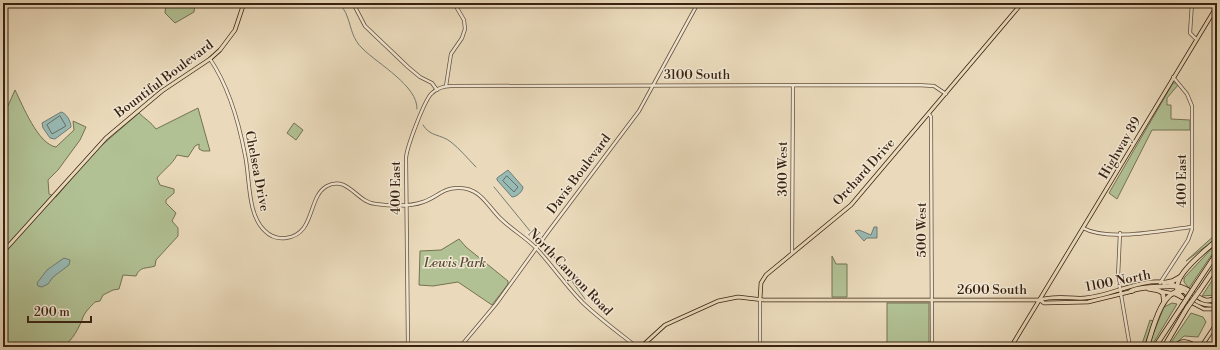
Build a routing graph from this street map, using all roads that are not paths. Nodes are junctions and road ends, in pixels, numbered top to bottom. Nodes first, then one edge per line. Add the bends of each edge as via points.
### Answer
1 (244, 3) edge
2 (352, 3) edge
3 (454, 3) edge
4 (698, 3) edge
5 (1022, 3) edge
6 (1192, 3) edge
7 (1217, 6) edge
8 (1196, 39) junction
9 (210, 59) junction
10 (1173, 76) junction
11 (654, 85) junction
12 (793, 85) junction
13 (446, 86) junction
14 (437, 90) junction
15 (946, 94) junction
16 (929, 114) junction
17 (406, 205) junction
18 (1192, 227) junction
19 (1083, 228) junction
20 (1120, 233) junction
21 (1217, 240) edge
22 (536, 249) junction
23 (3, 252) edge
24 (792, 253) junction
25 (1217, 253) edge
26 (1217, 265) edge
27 (1182, 276) junction
28 (1162, 283) junction
29 (1120, 290) junction
30 (1156, 290) junction
31 (1177, 290) junction
32 (1131, 291) junction
33 (1120, 294) junction
34 (1182, 297) joint
35 (1217, 297) edge
36 (760, 299) junction
37 (932, 300) junction
38 (1040, 300) junction
39 (1164, 303) junction
40 (1217, 305) edge
41 (1217, 309) edge
42 (1217, 323) edge
43 (408, 347) edge
44 (460, 347) edge
45 (637, 347) edge
46 (642, 347) edge
47 (760, 347) edge
48 (932, 347) edge
49 (1012, 347) edge
50 (1130, 347) edge
51 (1147, 347) edge
52 (1155, 347) edge
53 (1164, 347) edge
54 (1175, 347) edge
55 (1197, 347) edge
56 (1201, 347) edge

1 - 9 main road, Bountiful Boulevard via 232,35
2 - 14 street via 367,29
3 - 13 street via 463,18 465,29 451,54
4 - 11 street, Davis Boulevard
5 - 15 main road, Orchard Drive
6 - 8 street via 1190,33
7 - 8 main road, Highway 89
8 - 10 main road, Highway 89
9 - 17 street, Chelsea Drive via 222,80 232,108 245,155 254,214 268,234 283,238 298,233 306,224 320,192 334,183 346,185 371,204
9 - 23 main road, Bountiful Boulevard via 162,91 106,138
10 - 18 street, 400 East via 1187,94 1192,106
10 - 19 main road, Highway 89
11 - 12 street, 3100 South
11 - 13 street, 3100 South
11 - 22 street, Davis Boulevard via 639,111
12 - 15 street, 3100 South via 930,85
12 - 24 street, 300 West
13 - 14 street
14 - 17 street, 400 East via 429,98 407,152
15 - 16 main road, Orchard Drive
16 - 24 main road, Orchard Drive via 851,205
16 - 37 street, 500 West
17 - 22 street, North Canyon Road via 424,202 448,189 467,189 482,197 498,216
17 - 43 street, 400 East
18 - 20 street via 1149,234
18 - 28 street, 400 East via 1189,238
19 - 20 street via 1095,233
19 - 38 main road, Highway 89
20 - 29 street
21 - 27 highway via 1191,263
22 - 44 street, Davis Boulevard
22 - 45 street, North Canyon Road via 582,302
24 - 36 main road, Orchard Drive via 763,278
25 - 52 highway, bridge
26 - 53 highway, bridge
27 - 28 highway
27 - 31 highway
28 - 29 main road, 1100 North via 1142,284
28 - 31 main road, 1100 North
29 - 33 street
29 - 38 main road, 1100 North via 1087,298
30 - 31 main road, 2600 South
30 - 32 main road, 2600 South
30 - 39 highway via 1164,295
31 - 32 highway via 1145,287
31 - 34 highway
31 - 35 highway via 1186,289 1204,300
31 - 39 highway
31 - 40 main road, 1100 North via 1201,304
32 - 33 main road, 2600 South
33 - 38 main road, 2600 South via 1085,303 1044,303
33 - 50 street
34 - 41 main road via 1201,308
36 - 37 main road, 2600 South
36 - 46 main road via 738,297 718,301 669,323
36 - 47 street
37 - 38 main road, 2600 South
37 - 48 street, 500 West
38 - 49 main road, Highway 89
39 - 51 highway
42 - 56 main road
54 - 55 highway via 1185,341

